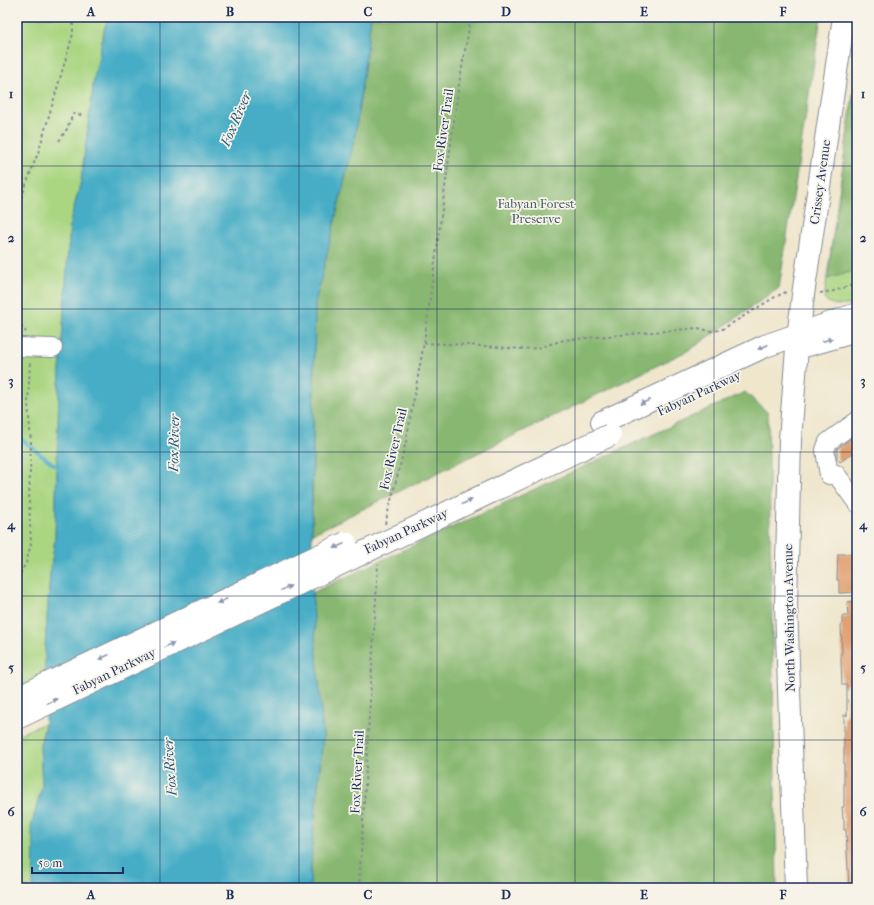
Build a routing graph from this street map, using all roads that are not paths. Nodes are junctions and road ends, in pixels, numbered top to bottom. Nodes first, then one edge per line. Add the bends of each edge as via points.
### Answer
1 (844, 17) edge
2 (857, 314) edge
3 (857, 331) edge
4 (798, 341) junction
5 (22, 347) edge
6 (53, 348) dead end
7 (857, 421) edge
8 (606, 428) junction
9 (857, 504) edge
10 (17, 698) edge
11 (17, 718) edge
12 (796, 888) edge

1 - 4 main road, Crissey Avenue
2 - 4 main road
4 -> 3 main road
4 - 8 main road, Fabyan Parkway
4 - 12 main road, North Washington Avenue via 790,440 786,605
5 - 6 lane
7 - 9 lane via 828,442 825,450 832,474
8 -> 10 main road, Fabyan Parkway, bridge
11 -> 8 main road, Fabyan Parkway, bridge

